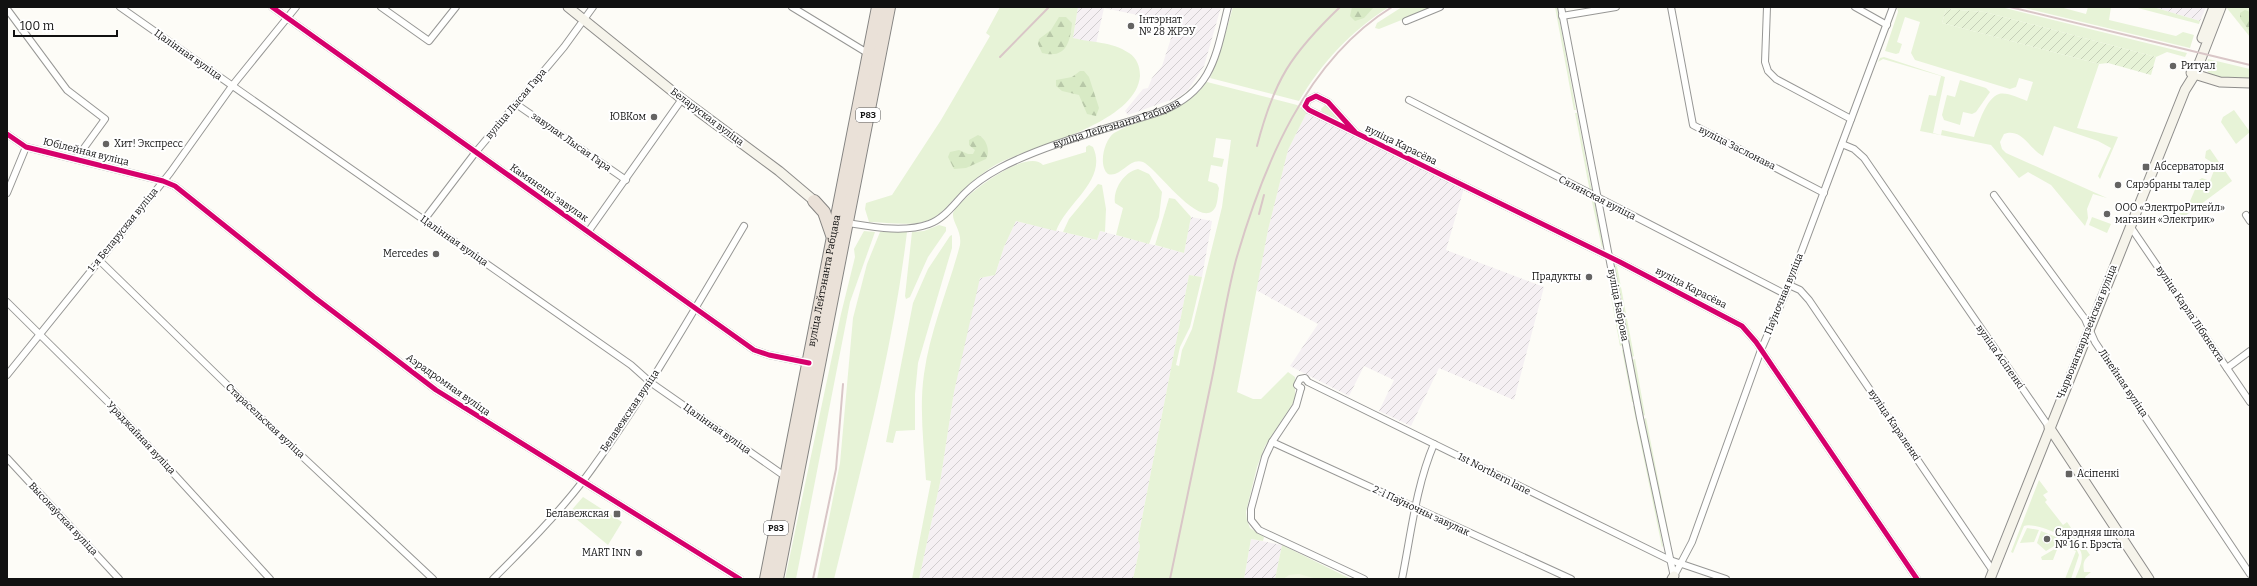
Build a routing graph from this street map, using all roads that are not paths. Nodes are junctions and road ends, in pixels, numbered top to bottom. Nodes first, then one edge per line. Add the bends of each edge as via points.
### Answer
1 (120, 7) edge
2 (272, 7) edge
3 (296, 7) edge
4 (380, 7) edge
5 (456, 7) edge
6 (568, 7) edge
7 (593, 7) edge
8 (792, 7) edge
9 (878, 7) edge
10 (889, 7) edge
11 (1228, 7) edge
12 (1440, 7) edge
13 (1560, 7) edge
14 (1616, 7) edge
15 (1671, 7) edge
16 (1768, 7) edge
17 (1855, 7) edge
18 (1893, 7) edge
19 (2214, 7) edge
20 (2221, 7) edge
21 (7, 9) edge
22 (1562, 16) junction
23 (287, 17) junction
24 (584, 19) junction
25 (1406, 20) dead end
26 (1887, 25) junction
27 (870, 55) junction
28 (2192, 73) junction
29 (2250, 83) edge
30 (232, 86) junction
31 (682, 99) junction
32 (1409, 100) dead end
33 (516, 104) junction
34 (1851, 119) junction
35 (1355, 132) junction
36 (7, 134) edge
37 (1842, 144) junction
38 (26, 147) junction
39 (475, 153) junction
40 (76, 159) junction
41 (626, 180) junction
42 (164, 181) junction
43 (842, 188) junction
44 (7, 192) edge
45 (1824, 193) junction
46 (1994, 195) dead end
47 (1596, 198) junction
48 (814, 201) junction
49 (2246, 215) dead end
50 (424, 220) junction
51 (842, 221) junction
52 (2250, 221) edge
53 (744, 226) dead end
54 (2130, 226) junction
55 (588, 232) junction
56 (832, 240) junction
57 (1609, 256) junction
58 (99, 260) junction
59 (1789, 285) junction
60 (1785, 294) junction
61 (7, 302) edge
62 (695, 308) junction
63 (2089, 329) junction
64 (40, 333) junction
65 (1761, 350) junction
66 (2250, 351) edge
67 (809, 363) junction
68 (2227, 368) junction
69 (7, 375) edge
70 (650, 382) junction
71 (2250, 402) edge
72 (2049, 427) junction
73 (1272, 442) junction
74 (1434, 444) junction
75 (7, 458) edge
76 (786, 477) junction
77 (582, 481) junction
78 (1416, 508) junction
79 (1670, 560) junction
80 (1680, 565) junction
81 (2250, 574) edge
82 (1991, 575) edge
83 (1674, 578) edge
84 (119, 579) edge
85 (270, 579) edge
86 (433, 579) edge
87 (493, 579) edge
88 (740, 579) edge
89 (766, 579) edge
90 (777, 579) edge
91 (1364, 579) edge
92 (1402, 579) edge
93 (1571, 579) edge
94 (1726, 579) edge
95 (1917, 579) edge
96 (2149, 579) edge

1 - 30 street, Цалінная вуліца
2 - 23 street, Камянецкі завулак
3 - 23 street, 1-я Беларуская вуліца
4 - 5 street via 429,41
6 - 24 main road, Беларуская вуліца
7 - 24 street, вуліца Лысая Гара
8 - 27 street
9 - 27 highway, вуліца Лейтэнанта Рабцава / Р83
10 - 51 highway, вуліца Лейтэнанта Рабцава / Р83
11 - 51 street, вуліца Лейтэнанта Рабцава via 1210,70 1194,92 1181,102 1006,165 975,184 948,212 930,224 916,227 886,227
12 - 25 street
13 - 22 street, вуліца Баброва
14 - 22 street
15 - 45 street, вуліца Заслонава via 1693,125
16 - 34 street via 1765,62 1768,71 1776,79
17 - 26 street
18 - 26 street, Паўночная вуліца
19 - 28 main road, Чырвонагвардзейская вуліца
20 - 28 main road, Чырвонагвардзейская вуліца
21 - 40 street via 67,90 105,119
22 - 47 street, вуліца Баброва
23 - 30 street, 1-я Беларуская вуліца
23 - 39 street, Камянецкі завулак
24 - 31 main road, Беларуская вуліца
24 - 33 street, вуліца Лысая Гара
26 - 34 street, Паўночная вуліца
27 - 43 highway, вуліца Лейтэнанта Рабцава / Р83
28 - 29 main road via 2220,82
28 - 54 main road, Чырвонагвардзейская вуліца
30 - 42 street, 1-я Беларуская вуліца
30 - 50 street, Цалінная вуліца
31 - 41 street
31 - 48 main road, Беларуская вуліца
32 - 47 street, Сялянская вуліца
33 - 39 street, вуліца Лысая Гара
33 - 41 street, завулак Лысая Гара
34 - 37 street, Паўночная вуліца
35 - 35 street, вуліца Карасёва via 1325,100 1316,96 1308,100 1305,106 1307,109
35 - 57 street, вуліца Карасёва
36 - 38 street, Юбілейная вуліца
37 - 45 street, Паўночная вуліца
37 - 72 street, вуліца Асіпенкі via 1864,158
38 - 40 street, Юбілейная вуліца
38 - 44 street
39 - 50 street, вуліца Лысая Гара
39 - 55 street, Камянецкі завулак
40 - 42 street, Юбілейная вуліца
41 - 55 street
42 - 58 street, 1-я Беларуская вуліца
42 - 77 street, Аэрадромная вуліца via 181,190 314,297 436,390
43 - 48 highway via 838,197 831,202 823,204
43 - 51 highway, вуліца Лейтэнанта Рабцава / Р83
45 - 59 street, Паўночная вуліца
46 - 63 street, Лінейная вуліца via 2086,319
47 - 57 street, вуліца Баброва
47 - 60 street, Сялянская вуліца
48 - 51 main road, Беларуская вуліца
48 - 56 highway via 824,212
49 - 52 street
50 - 70 street, Цалінная вуліца via 631,365
51 - 56 highway, вуліца Лейтэнанта Рабцава / Р83
51 - 90 highway, вуліца Лейтэнанта Рабцава / Р83
53 - 62 street, Белавежская вуліца
54 - 63 main road, Чырвонагвардзейская вуліца
54 - 68 street, вуліца Карла Лібкнехта
55 - 62 street, Камянецкі завулак
56 - 67 highway, вуліца Лейтэнанта Рабцава / Р83
57 - 65 street, вуліца Карасёва via 1731,319 1750,334
57 - 79 street, вуліца Баброва
58 - 64 street, 1-я Беларуская вуліца
58 - 86 street, Старасельская вуліца via 257,414
59 - 60 street, Паўночная вуліца
59 - 82 street, вуліца Караленкі via 1800,290 1809,300
60 - 65 street, Паўночная вуліца
61 - 64 street, Ураджайная вуліца
62 - 67 street, Камянецкі завулак via 754,350
62 - 70 street, Белавежская вуліца
63 - 72 main road, Чырвонагвардзейская вуліца
63 - 81 street, Лінейная вуліца via 2095,342
64 - 69 street, 1-я Беларуская вуліца
64 - 85 street, Ураджайная вуліца via 109,403
65 - 80 street, Паўночная вуліца via 1694,536
65 - 95 street, вуліца Карасёва
66 - 68 street
67 - 76 highway, вуліца Лейтэнанта Рабцава / Р83
68 - 71 street, вуліца Карла Лібкнехта
70 - 76 street, Цалінная вуліца
70 - 77 street, Белавежская вуліца
72 - 82 main road, Чырвонагвардзейская вуліца
72 - 96 main road, вуліца Асіпенкі
73 - 74 street, 1st Northern lane via 1294,409 1301,388 1297,385 1298,380 1305,378 1308,382
73 - 78 street, 2-і Паўночны завулак
73 - 91 street via 1260,471 1251,520 1260,530
74 - 78 street
74 - 79 street, 1st Northern lane
75 - 84 street, Высокаўская вуліца
76 - 89 highway, вуліца Лейтэнанта Рабцава / Р83
77 - 87 street, Белавежская вуліца via 547,523
77 - 88 street, Аэрадромная вуліца
78 - 92 street
78 - 93 street, 2-і Паўночны завулак
79 - 80 street, 1st Northern lane
79 - 83 street, вуліца Баброва
80 - 83 street, Паўночная вуліца
80 - 94 street, 1st Northern lane

